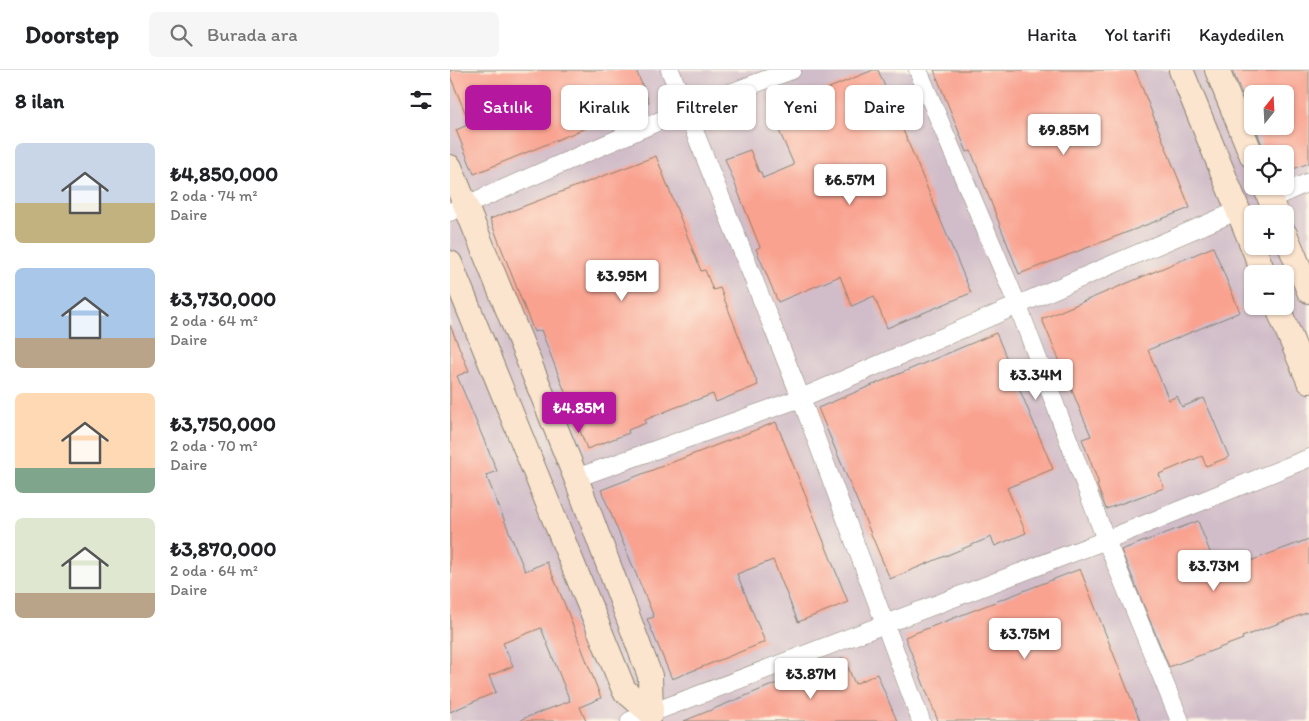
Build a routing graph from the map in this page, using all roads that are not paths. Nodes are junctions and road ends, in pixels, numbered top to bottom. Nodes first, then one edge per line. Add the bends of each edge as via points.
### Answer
1 (670, 70) edge
2 (792, 70) edge
3 (918, 70) edge
4 (1181, 70) edge
5 (1217, 70) edge
6 (676, 85) edge
7 (751, 85) edge
8 (658, 121) edge
9 (694, 130) edge
10 (1248, 145) edge
11 (450, 167) edge
12 (1309, 182) edge
13 (1270, 200) edge
14 (458, 209) edge
15 (1237, 211) junction
16 (1294, 255) edge
17 (450, 263) edge
18 (1260, 265) edge
19 (1309, 290) edge
20 (1018, 306) junction
21 (1281, 315) edge
22 (1309, 381) edge
23 (801, 398) junction
24 (1309, 458) edge
25 (576, 478) junction
26 (1106, 540) junction
27 (886, 625) junction
28 (677, 713) edge
29 (641, 717) edge
30 (921, 721) edge
31 (1180, 721) edge

1 - 6 street
2 - 7 street
3 - 20 street
4 - 15 street
5 - 10 street
8 - 14 street
9 - 23 street
11 - 14 street
12 - 13 street
14 - 25 street
15 - 18 street
15 - 20 street
16 - 19 street
17 - 29 street via 624,690
20 - 23 street
20 - 26 street
21 - 22 street
23 - 25 street
23 - 27 street
24 - 26 street
25 - 29 street via 650,676
26 - 27 street
26 - 31 street
27 - 28 street
27 - 30 street
28 - 29 street

